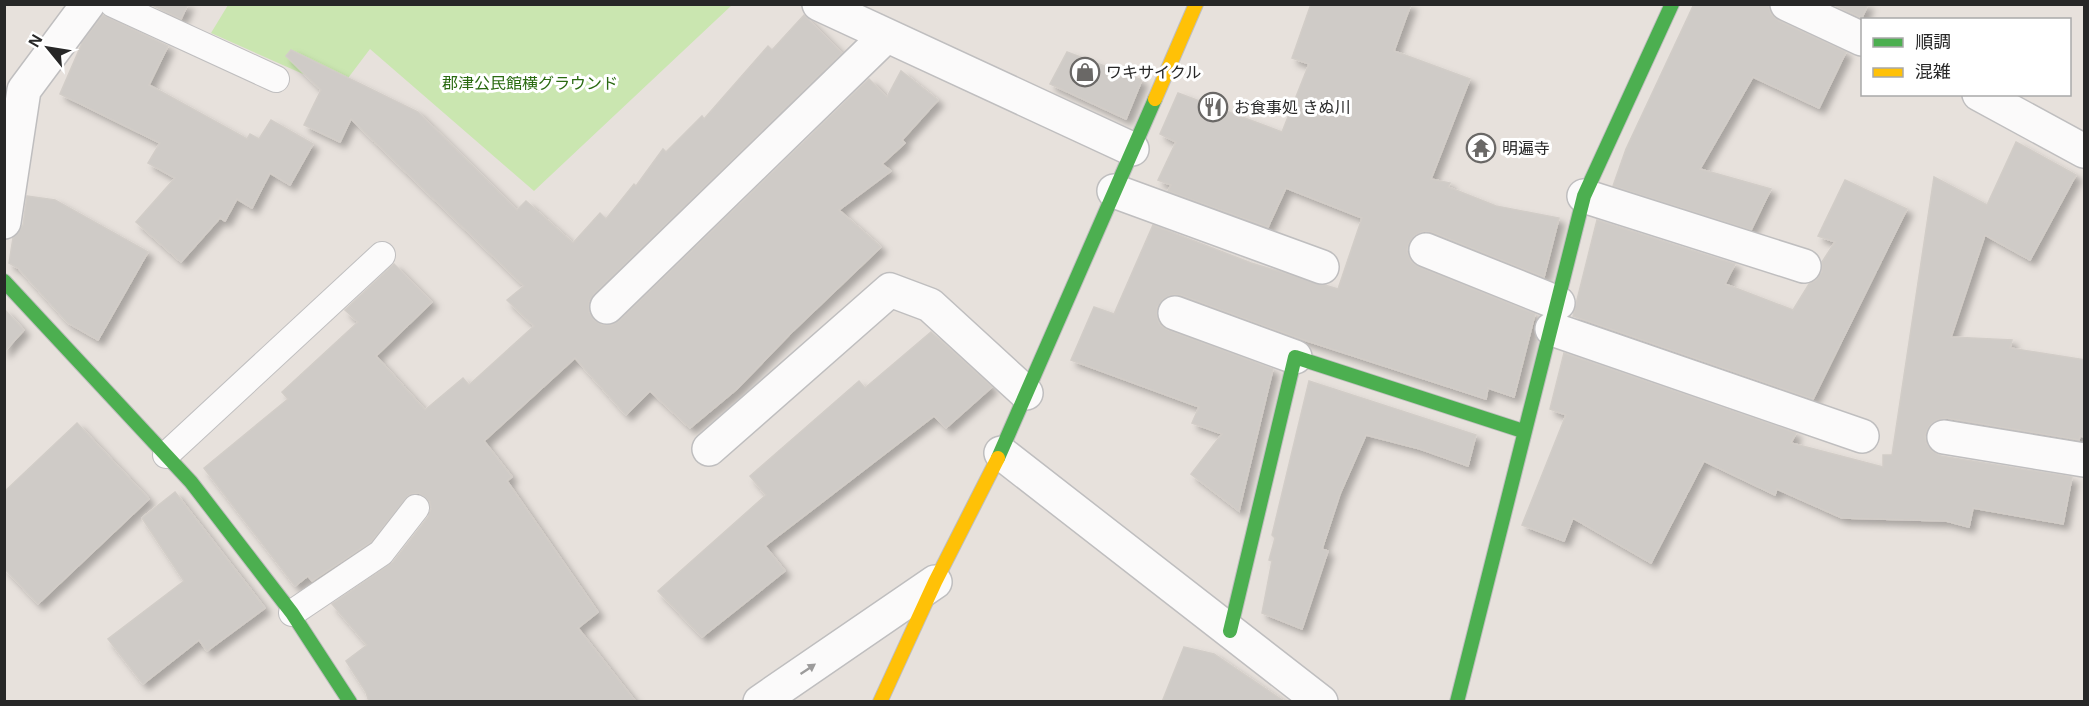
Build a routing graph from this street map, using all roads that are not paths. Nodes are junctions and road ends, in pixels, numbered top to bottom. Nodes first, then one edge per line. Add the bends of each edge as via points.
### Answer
1 (88, 4) edge
2 (113, 4) edge
3 (819, 4) edge
4 (1196, 4) edge
5 (1672, 4) edge
6 (1787, 4) edge
7 (885, 37) junction
8 (1861, 38) edge
9 (276, 79) dead end
10 (1983, 96) edge
11 (1132, 149) junction
12 (2085, 151) edge
13 (1114, 191) junction
14 (1584, 196) junction
15 (4, 222) edge
16 (1426, 250) dead end
17 (382, 255) dead end
18 (1804, 266) dead end
19 (1322, 267) dead end
20 (4, 282) edge
21 (608, 307) dead end
22 (1175, 313) dead end
23 (1555, 316) junction
24 (1295, 357) junction
25 (1026, 393) junction
26 (1523, 431) junction
27 (1862, 436) dead end
28 (1944, 436) dead end
29 (709, 449) dead end
30 (1001, 453) junction
31 (166, 454) junction
32 (2085, 460) edge
33 (416, 508) dead end
34 (935, 582) junction
35 (292, 613) junction
36 (1230, 631) junction
37 (350, 702) edge
38 (760, 702) edge
39 (880, 702) edge
40 (1321, 702) edge
41 (1457, 702) edge

1 - 15 street via 24,90
2 - 9 lane
3 - 7 street
4 - 11 street
5 - 14 street
6 - 8 street
7 - 11 street
7 - 21 street
10 - 12 street
11 - 13 street
13 - 19 street
13 - 25 street
14 - 18 street
14 - 23 street
16 - 23 street
17 - 31 lane
20 - 31 street
22 - 24 street
23 - 26 street
23 - 27 street
24 - 26 street
24 - 36 street
25 - 29 street via 930,305 890,290
25 - 30 street
26 - 41 street
28 - 32 street
30 - 34 street
30 - 36 street
31 - 35 street
33 - 35 lane via 381,553
38 -> 34 street
34 - 39 street
35 - 37 street
36 - 40 street

